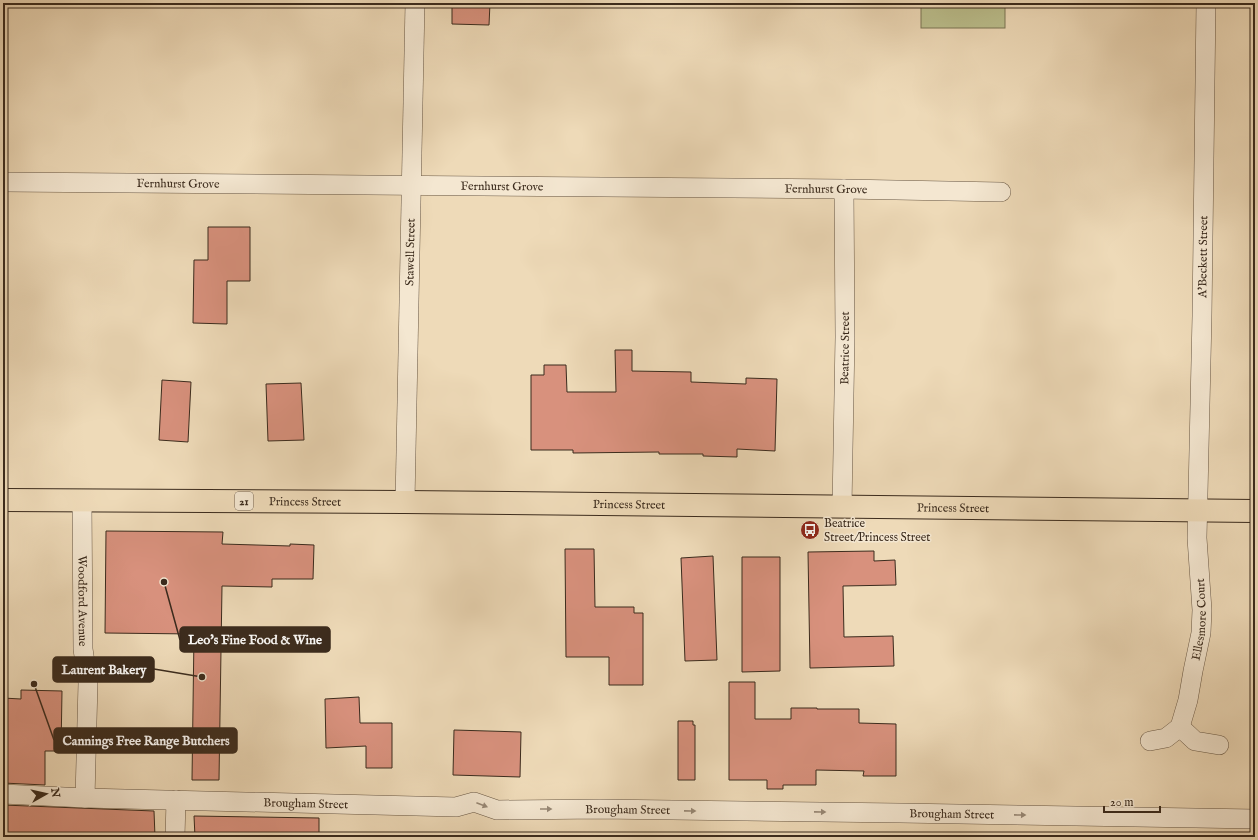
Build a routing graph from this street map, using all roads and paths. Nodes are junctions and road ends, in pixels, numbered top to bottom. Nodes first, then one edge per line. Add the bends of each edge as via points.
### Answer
1 (415, 3) edge
2 (1206, 3) edge
3 (3, 182) edge
4 (411, 186) junction
5 (844, 189) junction
6 (1002, 192) dead end
7 (3, 500) edge
8 (82, 500) junction
9 (405, 502) junction
10 (842, 507) junction
11 (1198, 511) junction
12 (1255, 511) edge
13 (1180, 727) junction
14 (1150, 741) dead end
15 (1219, 745) dead end
16 (3, 794) edge
17 (85, 798) junction
18 (176, 800) junction
19 (1255, 819) edge
20 (175, 837) edge

1 - 4 street, Stawell Street
2 - 11 street, A'Beckett Street
3 - 4 street, Fernhurst Grove
4 - 5 street, Fernhurst Grove
4 - 9 street, Stawell Street
5 - 6 street, Fernhurst Grove
5 - 10 street, Beatrice Street
7 - 8 main road, Princess Street / 21
8 - 9 main road, Princess Street / 21
8 - 17 street, Woodford Avenue via 83,648 88,683
9 - 10 main road, Princess Street / 21
10 - 11 main road, Princess Street / 21
11 - 12 main road, Princess Street / 21
11 - 13 street, Ellesmore Court via 1201,633
13 - 14 street via 1166,738
13 - 15 street via 1195,741
16 - 17 street, Brougham Street
17 - 18 street, Brougham Street
18 -> 19 street, Brougham Street via 456,806 474,802 497,810 592,809
18 - 20 street

